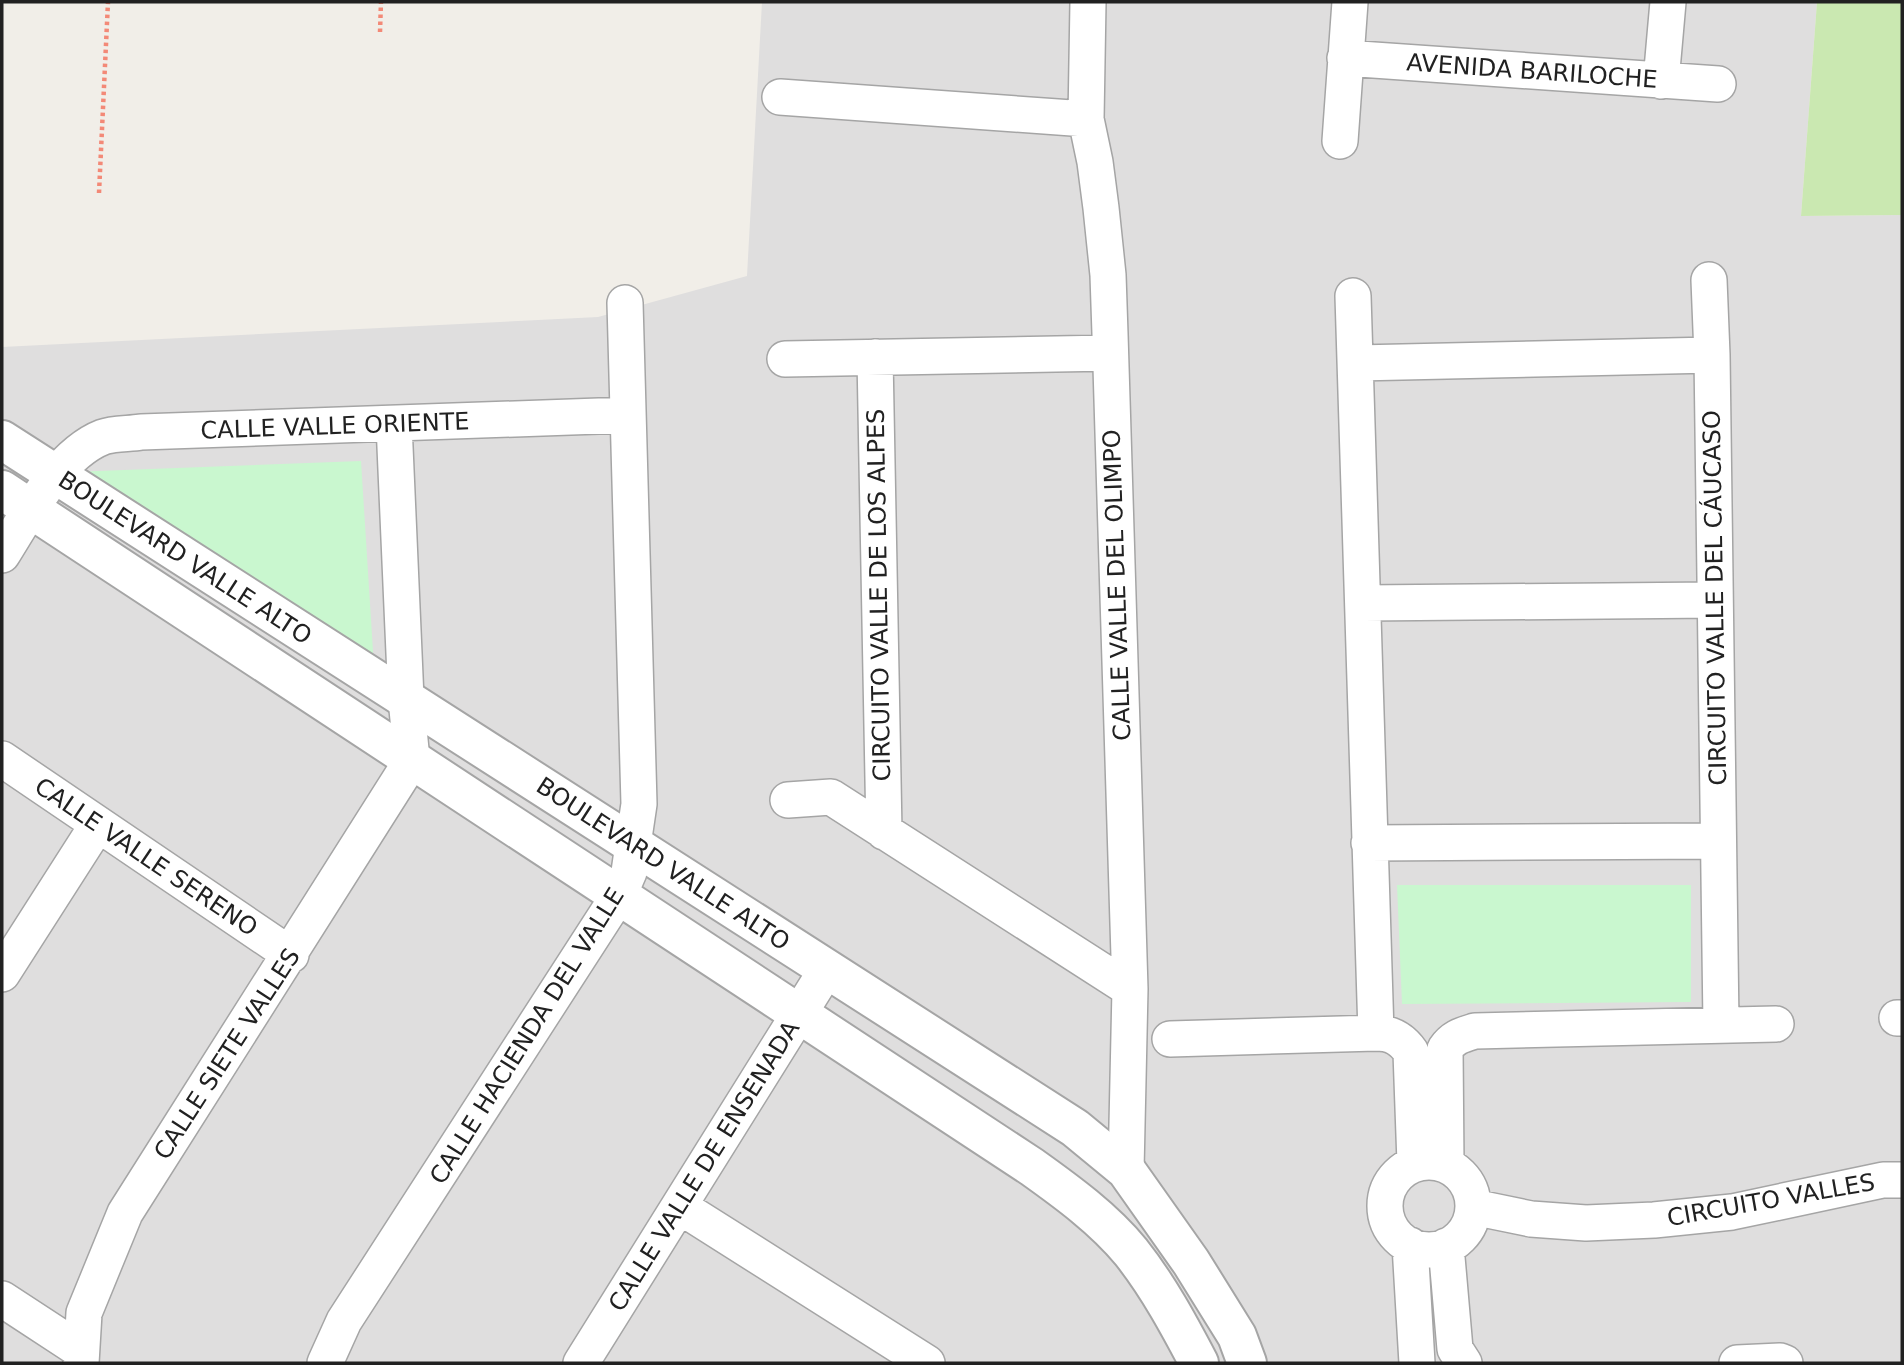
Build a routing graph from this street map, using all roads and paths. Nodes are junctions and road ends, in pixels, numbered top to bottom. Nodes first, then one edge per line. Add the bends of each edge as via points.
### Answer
1 (108, 2) edge
2 (381, 2) edge
3 (1088, 2) edge
4 (1350, 2) edge
5 (1668, 2) edge
6 (380, 32) dead end
7 (1345, 58) junction
8 (1661, 80) junction
9 (1718, 84) dead end
10 (780, 97) dead end
11 (1086, 119) junction
12 (1340, 141) dead end
13 (99, 193) dead end
14 (1709, 280) dead end
15 (1353, 296) dead end
16 (625, 303) dead end
17 (1110, 353) junction
18 (1712, 355) junction
19 (875, 357) junction
20 (785, 359) dead end
21 (1357, 363) junction
22 (627, 415) junction
23 (394, 424) junction
24 (2, 440) edge
25 (56, 475) junction
26 (16, 500) edge
27 (2, 555) edge
28 (1715, 600) junction
29 (1364, 603) junction
30 (406, 699) junction
31 (2, 760) edge
32 (412, 760) junction
33 (788, 800) dead end
34 (98, 824) junction
35 (884, 832) junction
36 (1718, 841) junction
37 (1369, 843) junction
38 (634, 845) junction
39 (619, 895) junction
40 (290, 955) junction
41 (827, 969) junction
42 (2, 974) edge
43 (1130, 989) junction
44 (799, 1014) junction
45 (1776, 1024) dead end
46 (1721, 1026) junction
47 (1376, 1033) junction
48 (1170, 1039) dead end
49 (1431, 1164) junction
50 (1126, 1170) junction
51 (1902, 1180) edge
52 (680, 1206) junction
53 (1473, 1206) junction
54 (1410, 1245) junction
55 (1446, 1246) junction
56 (2, 1299) edge
57 (81, 1357) edge
58 (325, 1363) edge
59 (581, 1363) edge
60 (927, 1363) edge
61 (1199, 1363) edge
62 (1247, 1363) edge
63 (1417, 1363) edge
64 (1464, 1363) edge
65 (1737, 1363) edge
66 (1785, 1363) edge

1 - 13 path
2 - 6 path
3 - 11 street, CALLE VALLE DEL OLIMPO
4 - 7 street
5 - 8 street
7 - 8 street, AVENIDA BARILOCHE
7 - 12 street
8 - 9 street, AVENIDA BARILOCHE
10 - 11 street
11 - 17 street, CALLE VALLE DEL OLIMPO via 1108,275
14 - 18 street, CIRCUITO VALLE DEL CÁUCASO
15 - 21 street
16 - 22 street, CALLE HACIENDA DEL VALLE
17 - 19 street
17 - 43 street, CALLE VALLE DEL OLIMPO
18 - 21 street
18 - 28 street, CIRCUITO VALLE DEL CÁUCASO
19 - 20 street
19 - 35 street, CIRCUITO VALLE DE LOS ALPES
21 - 29 street
22 - 23 street, CALLE VALLE ORIENTE
22 - 38 street, CALLE HACIENDA DEL VALLE via 639,804
23 - 25 street, CALLE VALLE ORIENTE via 104,436 75,454
23 - 30 street
24 - 25 street, BOULEVARD VALLE ALTO
25 - 26 street, CALLE VALLE ORIENTE
25 - 30 street, BOULEVARD VALLE ALTO
26 - 27 street, CALLE VALLE ORIENTE
26 - 32 street, BOULEVARD VALLE ALTO
28 - 29 street
28 - 36 street, CIRCUITO VALLE DEL CÁUCASO
29 - 37 street
30 - 32 street
30 - 38 street, BOULEVARD VALLE ALTO
31 - 34 street, CALLE VALLE SERENO
32 - 39 street, BOULEVARD VALLE ALTO
32 - 40 street, CALLE SIETE VALLES
33 - 35 street, CIRCUITO VALLE DE LOS ALPES via 831,797
34 - 40 street, CALLE VALLE SERENO
34 - 42 street
35 - 43 street, CIRCUITO VALLE DE LOS ALPES
36 - 37 street
36 - 46 street, CIRCUITO VALLE DEL CÁUCASO
37 - 47 street
38 - 39 street, CALLE HACIENDA DEL VALLE
38 - 41 street, BOULEVARD VALLE ALTO
39 - 44 street, BOULEVARD VALLE ALTO
39 - 58 street, CALLE HACIENDA DEL VALLE via 344,1321
40 - 57 street, CALLE SIETE VALLES via 125,1213 84,1312
41 - 44 street, CALLE VALLE DE ENSENADA
41 - 50 street, BOULEVARD VALLE ALTO via 1074,1128
43 - 50 street, CALLE VALLE DEL OLIMPO
44 - 52 street, CALLE VALLE DE ENSENADA
44 - 61 street, BOULEVARD VALLE ALTO via 1077,1200 1130,1252 1176,1319
45 - 46 street
46 - 49 street via 1475,1031 1462,1035 1445,1049
47 - 48 street
47 - 49 street via 1397,1037 1411,1052
49 - 53 street via 1466,1182
49 - 54 street via 1404,1169 1385,1200 1389,1225
50 - 62 street, BOULEVARD VALLE ALTO via 1191,1262 1237,1336
51 - 53 street, CIRCUITO VALLES via 1883,1180 1732,1212 1654,1220 1586,1223 1531,1219
52 - 59 street, CALLE VALLE DE ENSENADA
52 - 60 street
53 - 55 street via 1464,1231
54 - 55 street via 1427,1250
54 - 63 street
55 - 64 street via 1455,1349
56 - 57 street
65 - 66 street

